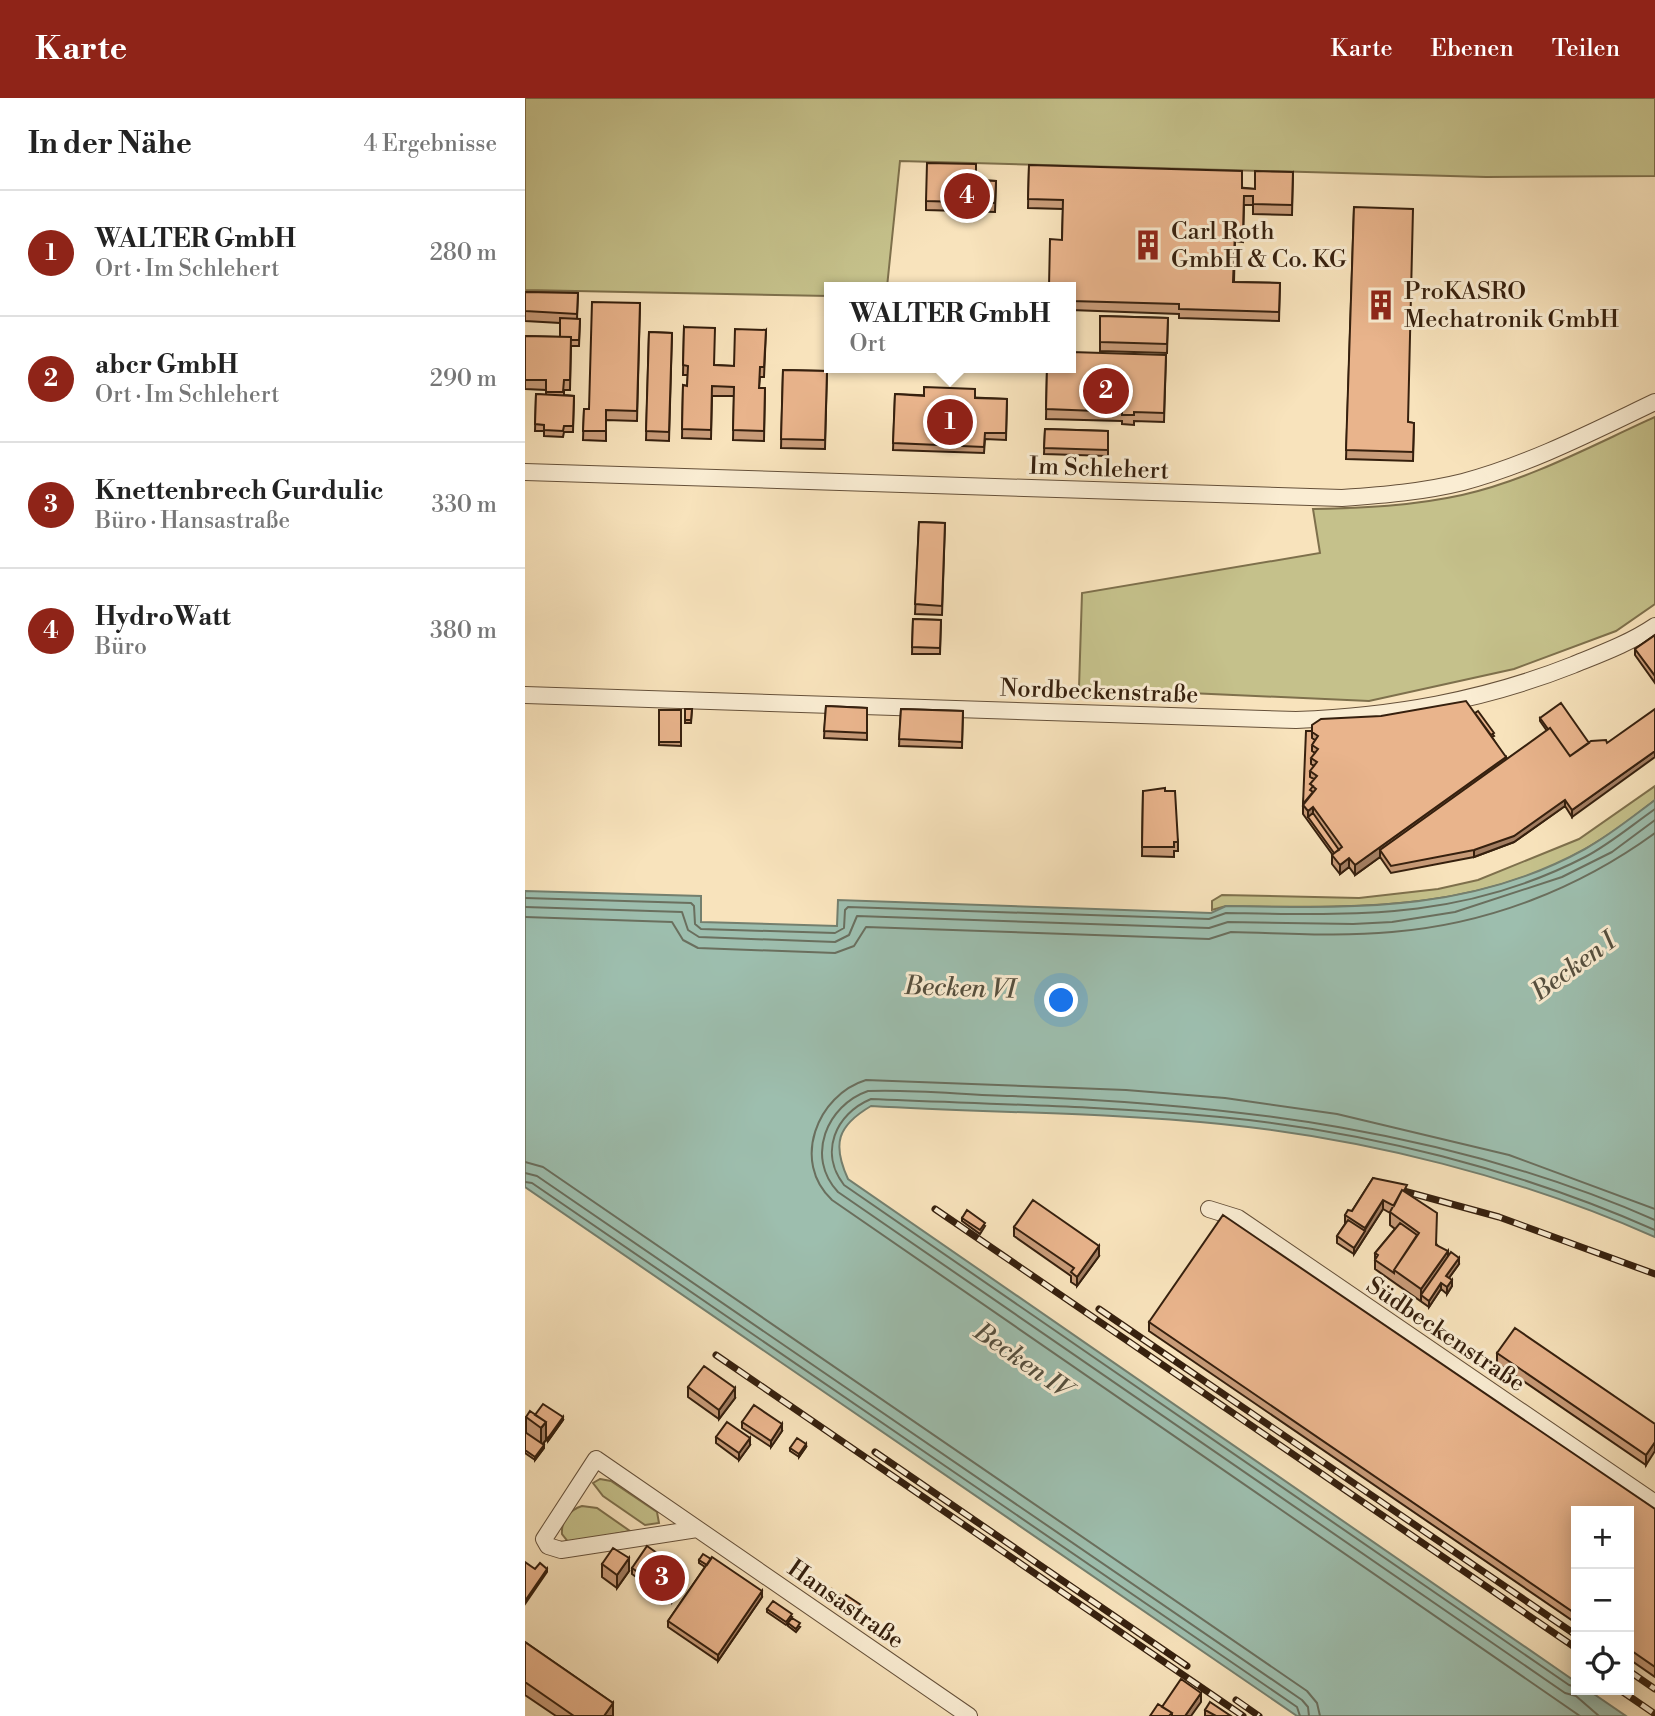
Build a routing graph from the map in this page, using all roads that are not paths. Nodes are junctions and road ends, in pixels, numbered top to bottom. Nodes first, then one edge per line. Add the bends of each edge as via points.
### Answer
1 (1655, 402) edge
2 (525, 472) edge
3 (1655, 626) edge
4 (525, 695) edge
5 (1209, 1209) dead end
6 (1655, 1503) edge
7 (697, 1529) junction
8 (969, 1716) edge

1 - 2 street, Im Schlehert via 1508,468 1461,482 1376,496
3 - 4 street, Nordbeckenstraße via 1522,685 1453,704 1364,717 1296,720
5 - 6 street, Südbeckenstraße via 1238,1218
7 - 7 street, Hansastraße via 596,1459 544,1539 548,1546 561,1550
7 - 8 street, Hansastraße

